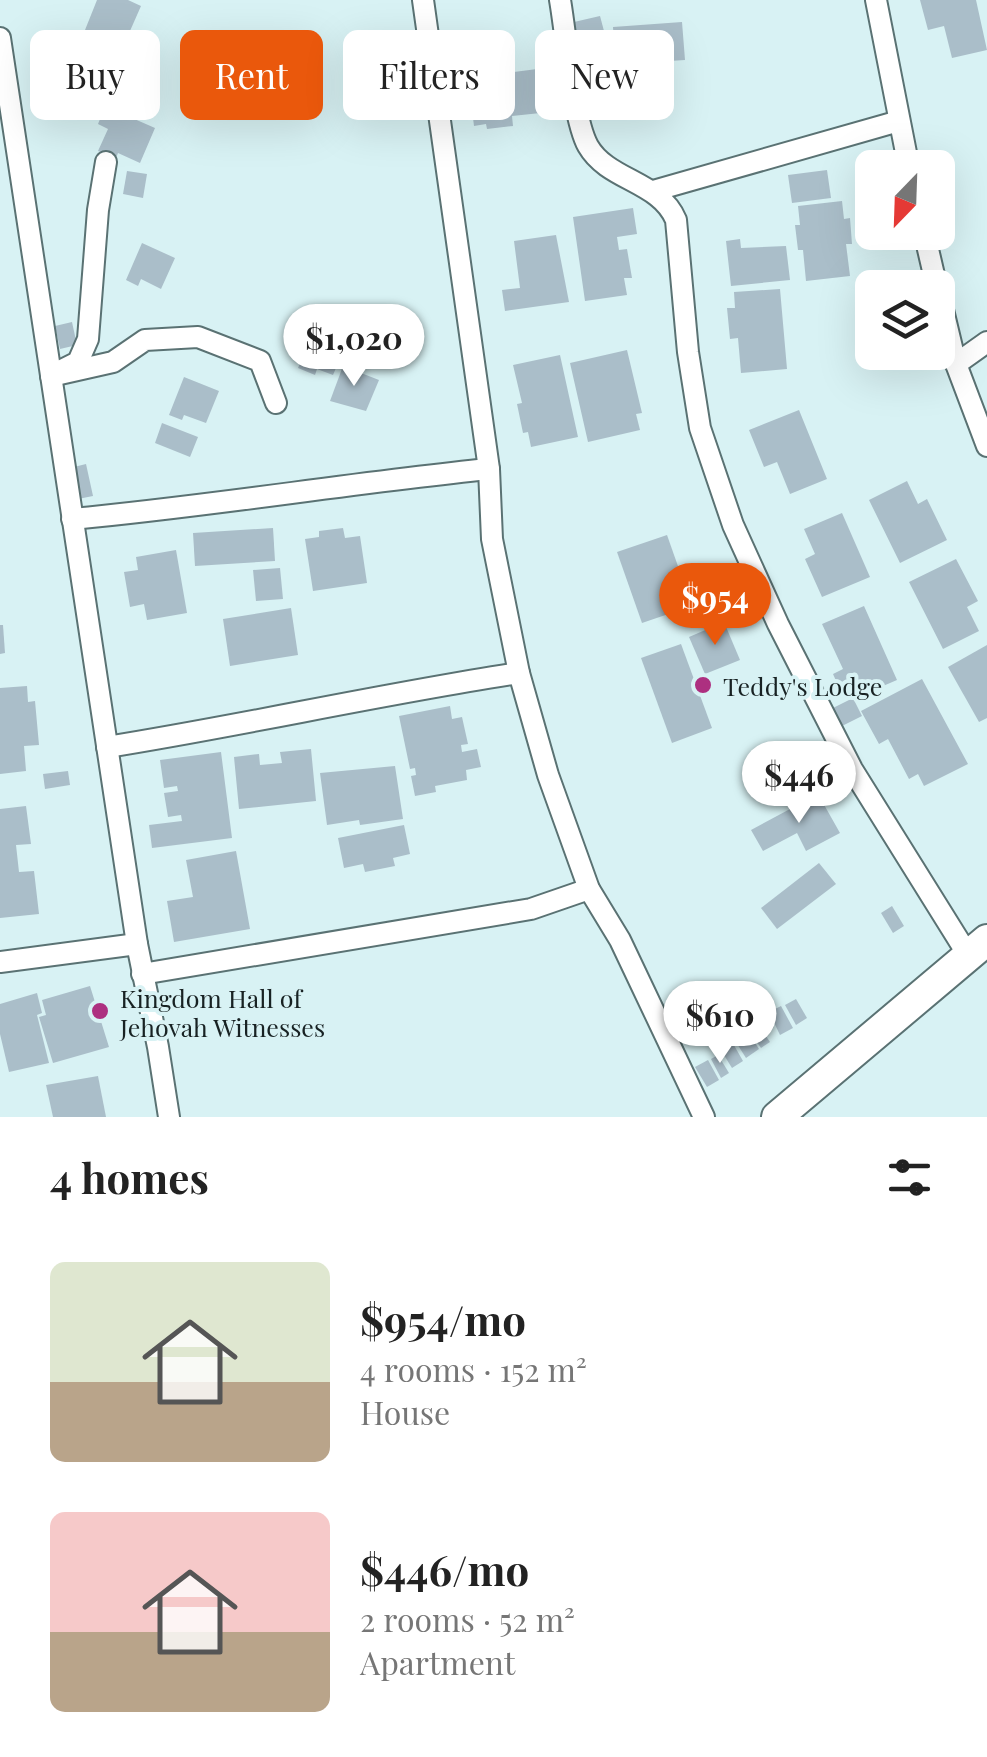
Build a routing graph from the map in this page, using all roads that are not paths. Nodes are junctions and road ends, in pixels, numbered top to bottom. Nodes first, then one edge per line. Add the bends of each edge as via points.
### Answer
1 (422, 0) edge
2 (560, 0) edge
3 (876, 0) edge
4 (0, 38) edge
5 (4, 107) edge
6 (899, 122) junction
7 (905, 150) edge
8 (106, 162) dead end
9 (652, 191) junction
10 (987, 342) edge
11 (955, 360) edge
12 (956, 364) junction
13 (51, 376) junction
14 (276, 403) dead end
15 (987, 446) edge
16 (489, 469) junction
17 (72, 519) junction
18 (519, 673) junction
19 (107, 746) junction
20 (589, 889) junction
21 (137, 944) junction
22 (978, 948) edge
23 (0, 962) edge
24 (142, 974) junction
25 (168, 1117) edge
26 (704, 1117) edge
27 (778, 1117) edge

1 - 16 street
2 - 9 street via 588,146
3 - 6 street
4 - 5 street
5 - 13 street
6 - 7 street
6 - 9 street
8 - 13 street via 88,339 78,362
9 - 22 street via 676,220 700,428 733,525 852,769
10 - 12 street
11 - 12 street
12 - 15 street
13 - 14 street via 113,362 145,340 198,337 260,361
13 - 17 street
16 - 17 street
16 - 18 street via 492,538
17 - 19 street
18 - 19 street
18 - 20 street
19 - 21 street
20 - 24 street via 531,908
20 - 26 street
21 - 23 street
21 - 24 street
22 - 27 street
24 - 25 street

